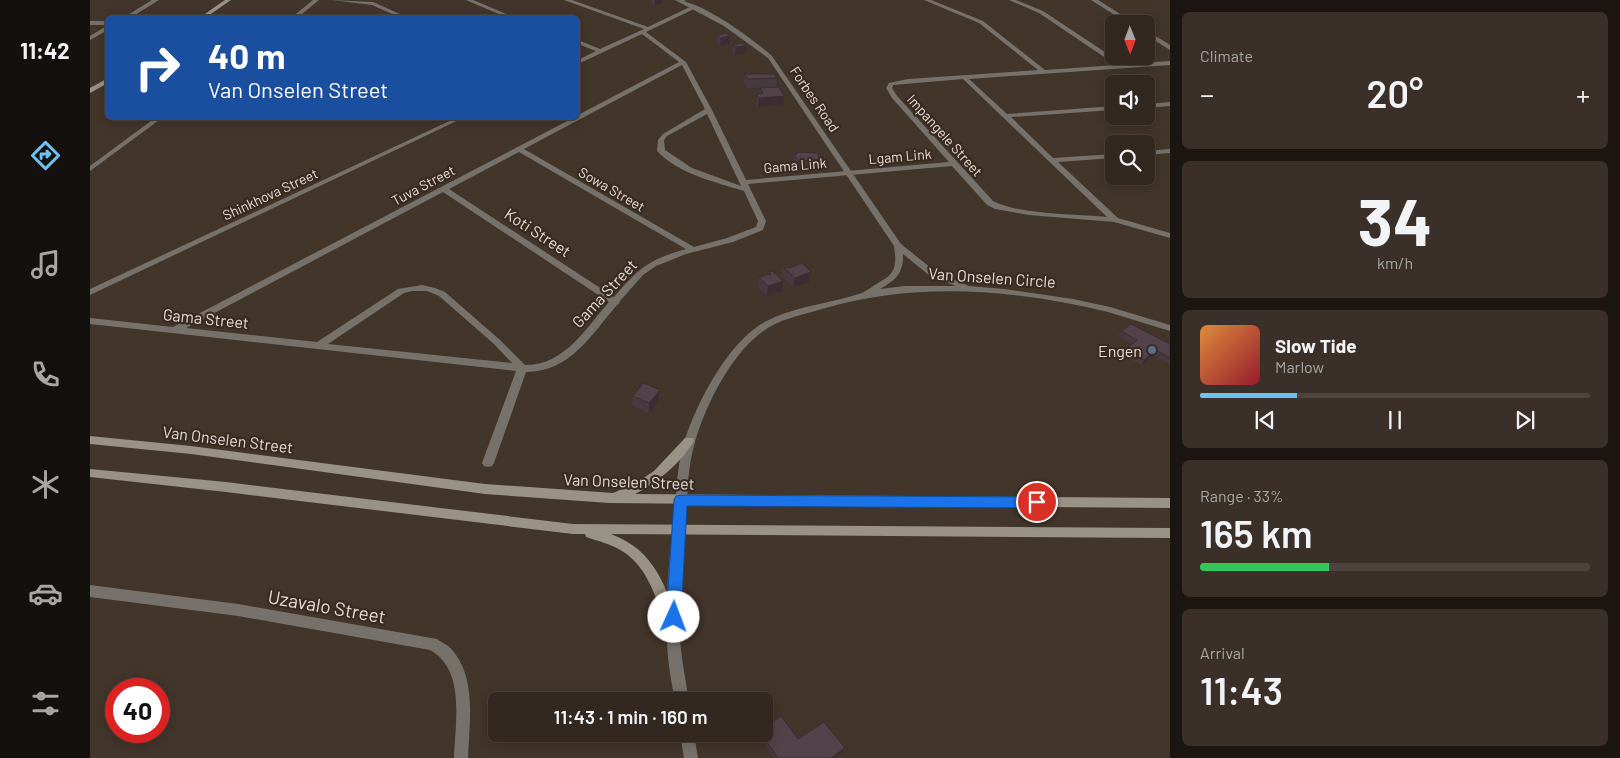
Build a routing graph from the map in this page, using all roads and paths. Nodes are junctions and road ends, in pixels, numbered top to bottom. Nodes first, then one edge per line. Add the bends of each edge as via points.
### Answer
1 (156, 0) edge
2 (228, 0) edge
3 (232, 0) edge
4 (316, 0) edge
5 (335, 0) edge
6 (469, 0) edge
7 (567, 0) edge
8 (681, 0) edge
9 (926, 0) edge
10 (1012, 0) edge
11 (1094, 0) edge
12 (694, 7) junction
13 (130, 15) edge
14 (206, 15) edge
15 (210, 15) edge
16 (297, 15) edge
17 (400, 15) edge
18 (506, 15) edge
19 (1118, 15) edge
20 (90, 23) edge
21 (105, 23) edge
22 (105, 29) edge
23 (644, 30) junction
24 (90, 38) edge
25 (1155, 38) edge
26 (580, 43) edge
27 (1170, 48) edge
28 (600, 51) junction
29 (580, 61) edge
30 (683, 62) junction
31 (1170, 63) edge
32 (1121, 66) junction
33 (1044, 72) junction
34 (964, 77) junction
35 (105, 80) edge
36 (105, 80) edge
37 (90, 88) edge
38 (90, 91) edge
39 (1170, 104) edge
40 (1155, 105) edge
41 (1105, 109) edge
42 (709, 110) junction
43 (1004, 116) junction
44 (580, 117) edge
45 (156, 120) edge
46 (456, 120) edge
47 (574, 120) edge
48 (519, 149) junction
49 (1170, 151) edge
50 (1155, 152) edge
51 (1105, 157) edge
52 (1053, 160) junction
53 (953, 164) junction
54 (90, 169) edge
55 (848, 173) junction
56 (746, 186) junction
57 (443, 188) junction
58 (1115, 220) junction
59 (1170, 236) edge
60 (898, 246) junction
61 (693, 250) junction
62 (975, 290) junction
63 (90, 292) edge
64 (864, 295) junction
65 (616, 302) junction
66 (90, 321) edge
67 (1170, 328) edge
68 (175, 330) junction
69 (318, 346) junction
70 (522, 368) junction
71 (90, 440) edge
72 (689, 441) junction
73 (488, 464) dead end
74 (90, 473) edge
75 (609, 498) junction
76 (681, 500) junction
77 (1170, 503) edge
78 (573, 529) junction
79 (678, 530) junction
80 (1170, 533) edge
81 (90, 591) edge
82 (673, 629) junction
83 (681, 692) edge
84 (689, 742) edge
85 (461, 758) edge
86 (692, 758) edge

1 - 13 street
2 - 14 main road
3 - 15 main road
4 - 16 street
5 - 17 street via 373,4
6 - 18 street
7 - 23 street, Gama Street
8 - 12 street, Forbes Road
9 - 33 street via 981,22
10 - 32 street via 1041,12
11 - 19 street
12 - 23 street
12 - 55 street, Forbes Road via 770,57
20 - 21 street
22 - 24 street
23 - 28 street
23 - 30 street, Gama Street
25 - 27 street
26 - 28 street
28 - 29 street
30 - 42 street, Gama Street
30 - 44 street, Tuva Street
31 - 32 street, Impangele Street
32 - 33 street, Impangele Street
33 - 34 street, Impangele Street
34 - 43 street
34 - 53 street, Impangele Street via 897,82 889,88
35 - 37 main road
36 - 38 main road
39 - 40 street
41 - 43 street
42 - 56 street, Gama Street
42 - 56 street via 665,136 661,140 661,151 689,168
43 - 52 street
45 - 54 street
46 - 63 street, Shinkhova Street
47 - 48 street, Tuva Street
48 - 57 street, Tuva Street
48 - 61 street, Sowa Street
49 - 50 street
51 - 52 street
52 - 58 street
53 - 55 street, Lgam Link
53 - 58 street, Impangele Street via 990,203 998,207 1029,213
55 - 56 street, Gama Link
55 - 60 street, Forbes Road
56 - 61 street, Gama Street via 760,213 760,228 733,240
57 - 65 street, Koti Street
57 - 68 street, Tuva Street
58 - 59 street, Impangele Street
60 - 62 street, Forbes Road via 933,274
60 - 64 street via 901,260 898,271
61 - 65 street, Gama Street via 647,267
62 - 64 street, Van Onselen Circle via 925,288
62 - 67 street, Van Onselen Circle via 1078,302
64 - 72 street, Van Onselen Circle via 791,316 753,334 720,378
65 - 70 street, Gama Street via 567,355 549,366
66 - 68 street, Gama Street
68 - 69 street, Gama Street
69 - 70 street, Gama Street
69 - 70 street via 401,291 423,287 442,294
70 - 73 street
71 - 75 main road, Van Onselen Street via 191,450 485,489
72 - 75 main road via 647,484
72 - 76 street, Van Onselen Circle
74 - 78 main road
75 - 76 main road, Van Onselen Street
76 - 77 main road, Van Onselen Street
76 - 79 street, Van Onselen Circle
78 - 79 main road
78 - 82 main road via 616,541 643,559 662,595
79 - 80 main road
79 - 82 street, Van Onselen Circle
81 - 85 street, Uzavalo Street via 238,610 432,644 447,653 460,682
82 - 83 street, Van Onselen Circle
84 - 86 street

